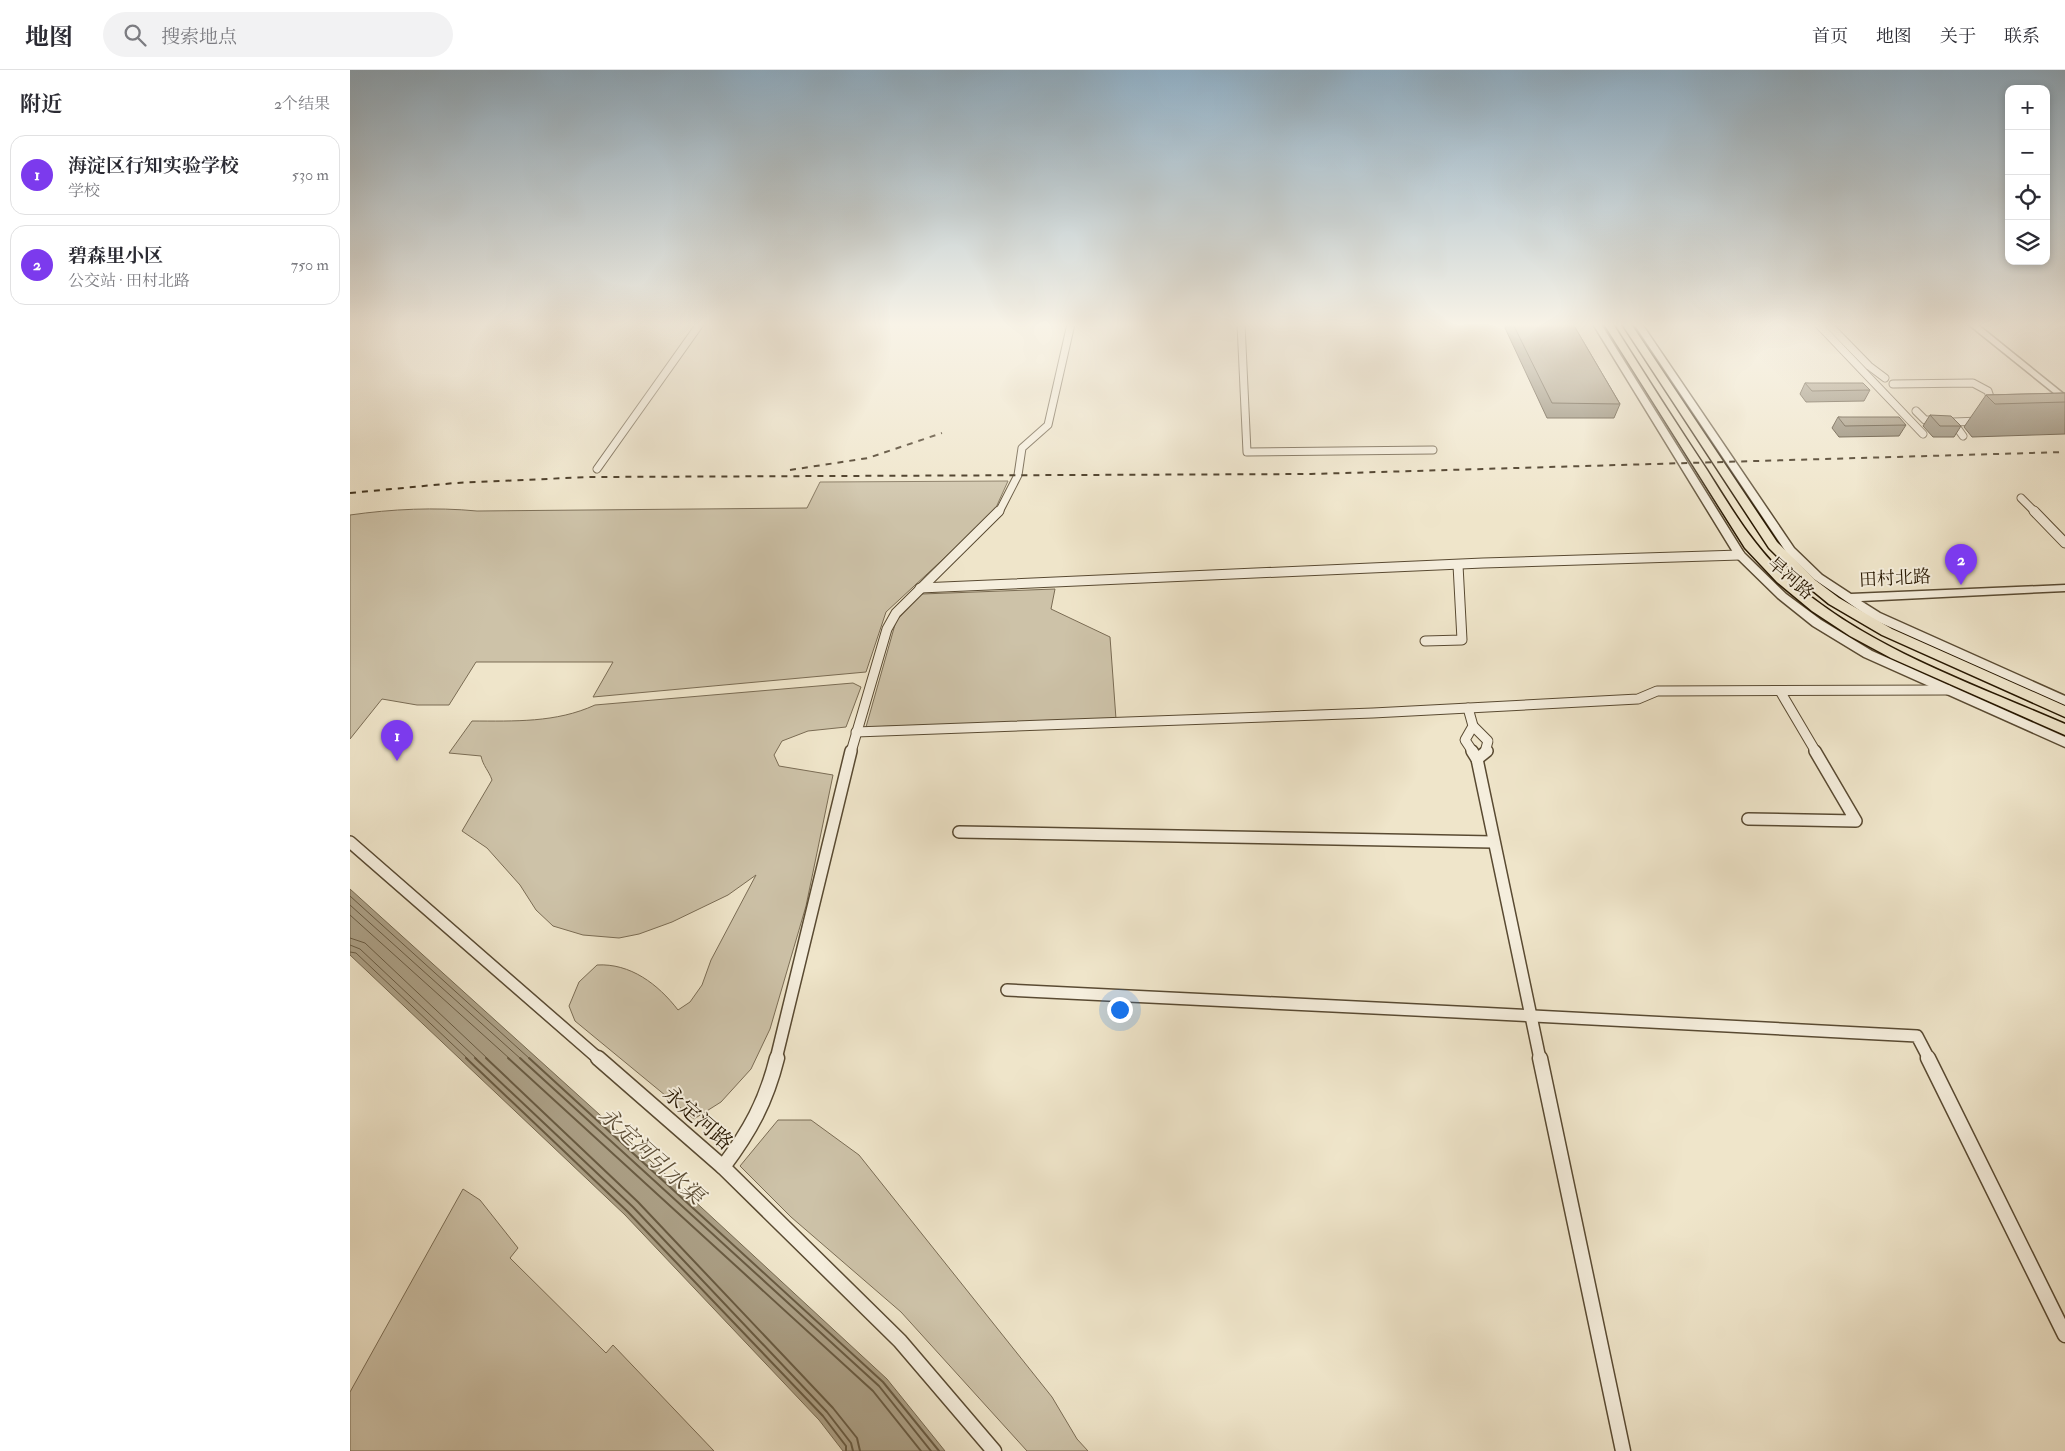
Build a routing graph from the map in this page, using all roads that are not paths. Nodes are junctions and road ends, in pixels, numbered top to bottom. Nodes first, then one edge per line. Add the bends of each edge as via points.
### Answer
1 (654, 388) edge
2 (1058, 388) edge
3 (1244, 388) edge
4 (1637, 388) edge
5 (1649, 388) edge
6 (1669, 388) edge
7 (1681, 388) edge
8 (1879, 388) edge
9 (1983, 388) edge
10 (2052, 388) edge
11 (2065, 399) edge
12 (2004, 409) edge
13 (1916, 411) dead end
14 (1953, 422) junction
15 (1988, 423) dead end
16 (1923, 434) dead end
17 (1963, 436) dead end
18 (1433, 450) dead end
19 (597, 469) dead end
20 (2020, 498) dead end
21 (2065, 543) edge
22 (1740, 555) junction
23 (1458, 564) junction
24 (920, 588) junction
25 (2065, 588) edge
26 (1847, 598) junction
27 (1425, 641) dead end
28 (2017, 679) junction
29 (1948, 690) junction
30 (1780, 691) junction
31 (2065, 701) edge
32 (2065, 707) edge
33 (1468, 708) junction
34 (2065, 712) edge
35 (1473, 726) junction
36 (2065, 730) edge
37 (856, 732) junction
38 (2065, 742) edge
39 (1477, 759) junction
40 (1748, 819) dead end
41 (959, 832) dead end
42 (350, 842) edge
43 (1493, 842) junction
44 (1007, 990) dead end
45 (1532, 1014) junction
46 (723, 1167) junction
47 (2065, 1335) edge
48 (994, 1451) edge
49 (1623, 1451) edge

1 - 19 street
2 - 24 street via 1048,425 1022,448 1018,475 999,512
3 - 18 street via 1247,452
4 - 22 street, 旱河路
5 - 36 main road, 旱河路 via 1749,545 1768,568 1800,596 1835,622 1881,648
6 - 34 main road, 旱河路 via 1773,545 1834,601 1887,632
7 - 26 street, 旱河路 via 1790,550 1818,577
8 - 16 street
9 - 12 street
10 - 11 street
13 - 14 street via 1924,420
14 - 15 street
14 - 17 street
20 - 21 street
22 - 23 street
22 - 29 street, 旱河路 via 1782,596 1816,623 1868,654
23 - 24 street
23 - 27 street via 1462,640
24 - 37 street via 896,613 888,629
25 - 26 street, 田村北路
26 - 28 street, 旱河路 via 1906,631
28 - 31 street, 旱河路
28 - 32 street
29 - 30 street
29 - 38 street, 旱河路
30 - 33 street via 1657,691 1638,699
30 - 40 street via 1856,821
33 - 35 street
33 - 37 street
35 - 39 street via 1465,740
35 - 39 street via 1488,741 1487,751
37 - 46 street via 770,1086 748,1134
39 - 43 street
41 - 43 street
42 - 46 street, 永定河路
43 - 45 street
44 - 45 street
45 - 47 street via 1917,1036
45 - 49 street via 1598,1318
46 - 48 street, 永定河路 via 900,1341

